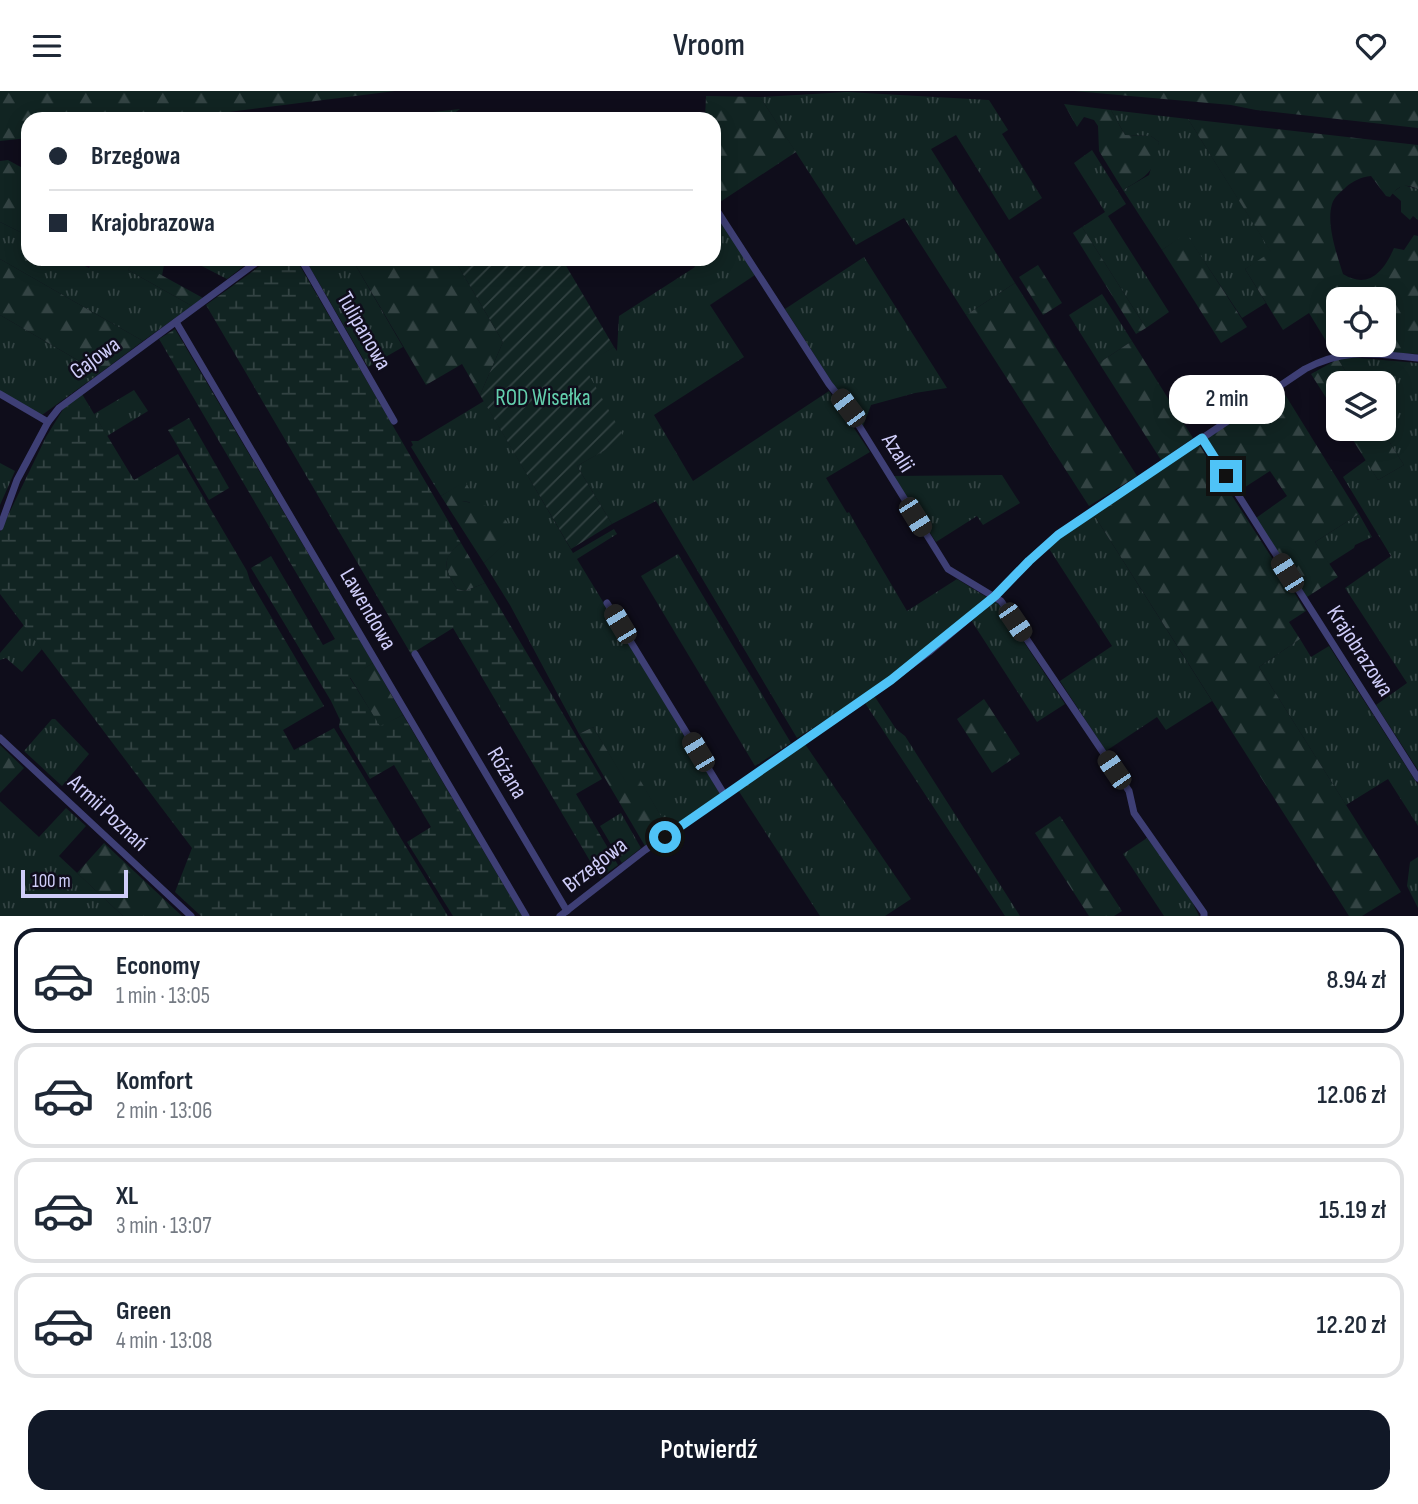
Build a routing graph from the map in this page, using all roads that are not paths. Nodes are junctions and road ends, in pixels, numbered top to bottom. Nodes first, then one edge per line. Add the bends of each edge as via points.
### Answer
1 (721, 217) edge
2 (252, 266) edge
3 (305, 266) edge
4 (176, 322) junction
5 (1418, 358) edge
6 (0, 394) edge
7 (394, 421) dead end
8 (48, 422) junction
9 (1202, 438) junction
10 (0, 527) edge
11 (995, 596) junction
12 (607, 603) dead end
13 (415, 654) dead end
14 (0, 738) edge
15 (1418, 778) edge
16 (724, 795) junction
17 (563, 913) edge
18 (191, 916) edge
19 (526, 916) edge
20 (1204, 916) edge

1 - 11 street, Azalii via 948,569
2 - 4 street, Gajowa
3 - 7 street, Tulipanowa
4 - 8 street, Gajowa via 59,408
4 - 19 street, Lawendowa
5 - 9 street, Brzegowa via 1350,353 1325,359
6 - 8 street
8 - 10 street, Gajowa via 17,480
9 - 11 street, Brzegowa via 1058,535
9 - 15 street, Krajobrazowa
11 - 16 street, Brzegowa via 872,694
11 - 20 street via 1129,791 1134,813
12 - 16 street
13 - 17 street, Różana
14 - 18 street, Armii Poznań
16 - 17 street, Brzegowa

